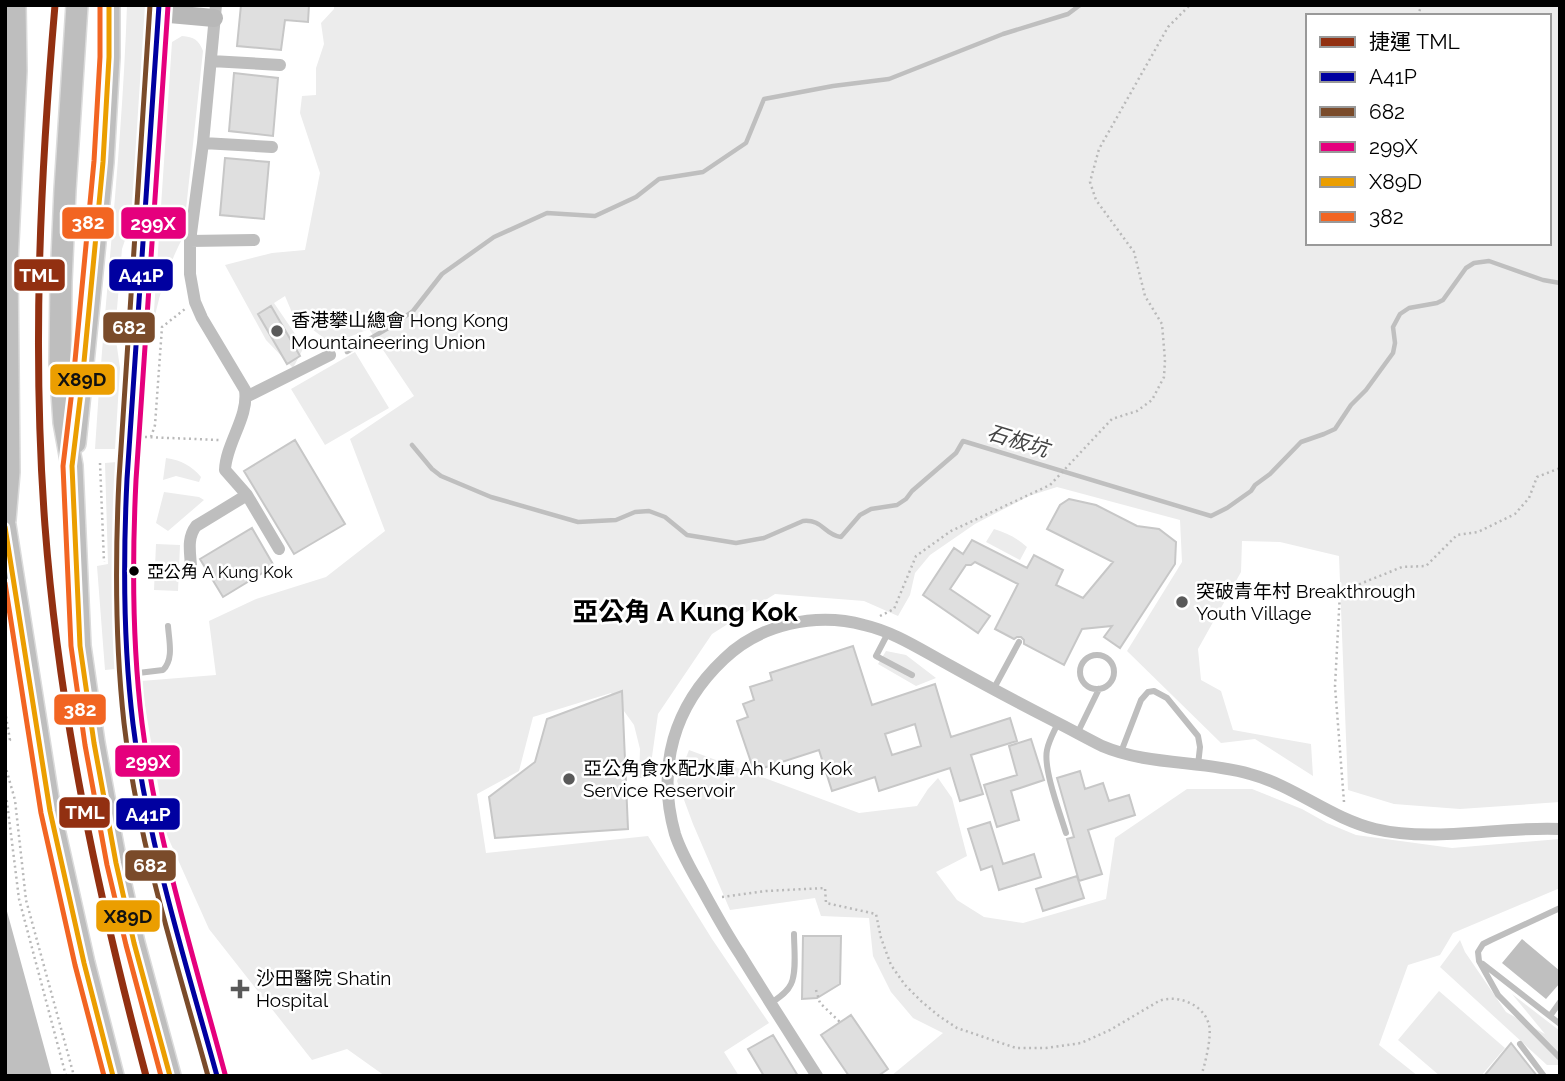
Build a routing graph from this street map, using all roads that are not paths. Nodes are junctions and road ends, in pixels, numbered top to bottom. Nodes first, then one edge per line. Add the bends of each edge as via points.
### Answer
1 (15, 5) edge
2 (77, 5) edge
3 (109, 5) edge
4 (159, 9) edge
5 (215, 12) edge
6 (211, 61) junction
7 (280, 65) dead end
8 (203, 143) junction
9 (272, 147) dead end
10 (254, 240) dead end
11 (190, 241) junction
12 (330, 355) dead end
13 (246, 397) junction
14 (72, 466) junction
15 (247, 495) junction
16 (5, 522) edge
17 (279, 549) dead end
18 (191, 566) dead end
19 (168, 626) dead end
20 (888, 633) junction
21 (1019, 642) dead end
22 (128, 674) junction
23 (912, 675) dead end
24 (1099, 689) junction
25 (993, 690) junction
26 (1058, 723) junction
27 (1077, 734) junction
28 (1121, 752) junction
29 (1198, 765) junction
30 (1560, 829) edge
31 (1066, 833) dead end
32 (1560, 908) edge
33 (794, 934) dead end
34 (1479, 961) junction
35 (1560, 1002) edge
36 (771, 1003) junction
37 (1550, 1016) junction
38 (1560, 1024) edge
39 (1520, 1044) dead end
40 (1560, 1058) edge
41 (113, 1076) edge
42 (170, 1076) edge
43 (217, 1076) edge
44 (817, 1076) edge
45 (1544, 1076) edge

1 - 16 highway
2 - 14 highway via 61,282 60,384
3 - 14 highway via 103,162
4 - 5 main road
4 - 22 main road via 130,436
5 - 6 street
6 - 7 street
6 - 8 street
8 - 9 street
8 - 11 street
10 - 11 street
11 - 13 street via 195,302
12 - 13 street
13 - 15 street via 225,470
14 - 42 highway via 80,646 94,743 125,903
15 - 17 street
15 - 18 street via 196,526 190,534
16 - 41 highway via 50,811
19 - 22 lane via 167,667
20 - 23 lane via 876,656
20 - 25 street
20 - 36 street via 822,619 769,631 727,656 691,698 678,722 667,772 676,836 726,933
21 - 25 lane
22 - 43 main road via 153,837
24 - 24 lane via 1088,687 1081,678 1083,661 1093,655 1108,659 1114,668 1112,679
24 - 27 lane
25 - 26 street
26 - 27 street
26 - 31 lane via 1046,752
27 - 28 street
28 - 29 street
28 - 29 lane via 1141,700 1154,691 1167,698 1198,736
29 - 30 street via 1261,777 1378,830 1417,834
32 - 34 lane via 1483,944
33 - 36 lane via 794,975 783,994
34 - 37 lane
34 - 40 lane via 1498,995
35 - 37 lane
36 - 44 street
37 - 38 lane
39 - 45 lane

